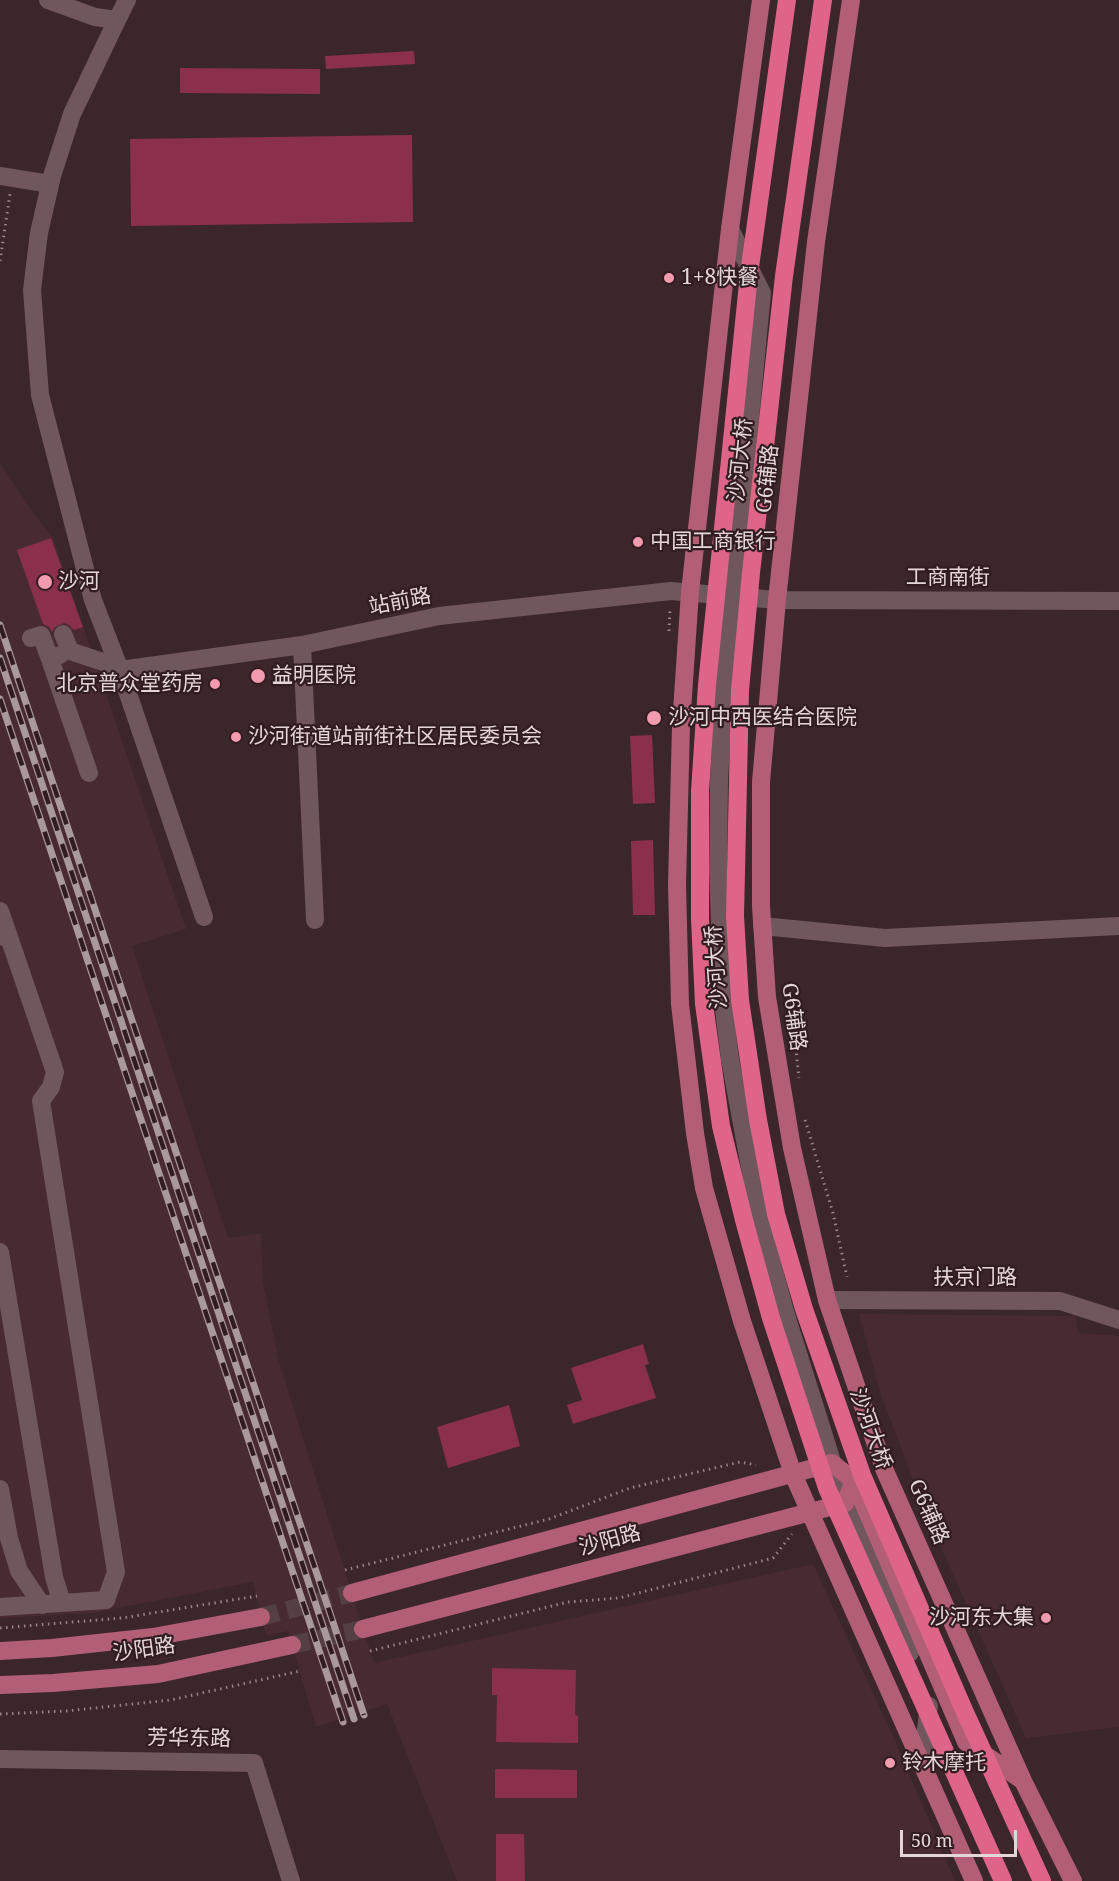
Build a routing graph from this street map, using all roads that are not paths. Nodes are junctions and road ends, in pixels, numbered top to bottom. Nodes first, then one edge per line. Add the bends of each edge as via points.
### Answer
1 (48, 0) edge
2 (127, 0) edge
3 (761, 0) edge
4 (787, 0) edge
5 (823, 0) edge
6 (851, 0) edge
7 (117, 20) junction
8 (6, 177) edge
9 (50, 184) junction
10 (730, 229) junction
11 (690, 592) junction
12 (732, 596) junction
13 (777, 600) junction
14 (1119, 601) edge
15 (31, 638) dead end
16 (302, 645) junction
17 (50, 659) junction
18 (120, 670) junction
19 (88, 773) dead end
20 (0, 911) edge
21 (204, 917) dead end
22 (315, 920) dead end
23 (762, 926) junction
24 (1119, 926) edge
25 (5, 938) edge
26 (0, 1252) edge
27 (827, 1300) junction
28 (1119, 1320) edge
29 (832, 1463) junction
30 (793, 1474) junction
31 (854, 1481) junction
32 (0, 1489) edge
33 (845, 1503) junction
34 (809, 1512) junction
35 (352, 1593) tunnel mouth
36 (905, 1599) junction
37 (62, 1603) junction
38 (42, 1605) junction
39 (0, 1607) edge
40 (261, 1617) tunnel mouth
41 (363, 1629) tunnel mouth
42 (959, 1636) junction
43 (292, 1645) tunnel mouth
44 (0, 1651) edge
45 (0, 1685) edge
46 (0, 1759) edge
47 (922, 1761) junction
48 (1023, 1781) junction
49 (291, 1881) edge
50 (974, 1881) edge
51 (1003, 1881) edge
52 (1042, 1881) edge
53 (1072, 1881) edge

1 - 7 street via 95,17
2 - 7 street
3 - 10 main road
4 - 51 highway, 沙河大桥 via 749,274 708,674 700,791 704,1004 721,1126 744,1220 771,1318 827,1488
5 - 52 highway, 沙河大桥 via 784,276 740,690 735,916 740,1000 776,1214 804,1309 862,1475
6 - 13 main road, G6辅路 via 816,242
7 - 9 street via 72,114
8 - 9 street
9 - 18 street via 32,290 40,395 93,600
10 - 11 main road
10 - 12 street via 762,292
11 - 12 street, 站前路
11 - 16 street, 站前路 via 652,592 439,616
11 - 30 main road via 681,726 677,885 680,1004 704,1188 742,1321
12 - 13 street, 工商南街
12 - 29 street via 719,781 723,1001 738,1110 759,1216
13 - 14 street, 工商南街
13 - 23 main road, G6辅路 via 761,782
15 - 17 street via 41,635
16 - 18 street, 站前路
16 - 22 street
17 - 18 street via 66,643
17 - 19 street
18 - 21 street
20 - 25 street
23 - 24 street via 885,938
23 - 27 main road, G6辅路 via 766,997 779,1077
25 - 37 street via 55,1072 41,1101 116,1572 106,1600
26 - 37 street via 54,1577
27 - 28 street, 扶京门路 via 1060,1301
27 - 42 main road, G6辅路 via 885,1471
29 - 30 main road, 沙阳路
29 - 31 main road
29 - 33 street
30 - 34 main road
30 - 35 main road, 沙阳路
31 - 33 main road
31 - 36 main road
32 - 38 street via 19,1571
33 - 34 main road, 沙阳路
33 - 47 street via 930,1698
34 - 41 main road, 沙阳路
34 - 47 main road
36 - 42 main road
36 - 48 main road via 966,1742
37 - 38 street
38 - 39 street
40 - 44 main road, 沙阳路 via 153,1637
42 - 48 main road, G6辅路
43 - 45 main road, 沙阳路 via 158,1674
46 - 49 street, 芳华东路 via 254,1763
47 - 50 main road
48 - 53 main road, G6辅路

